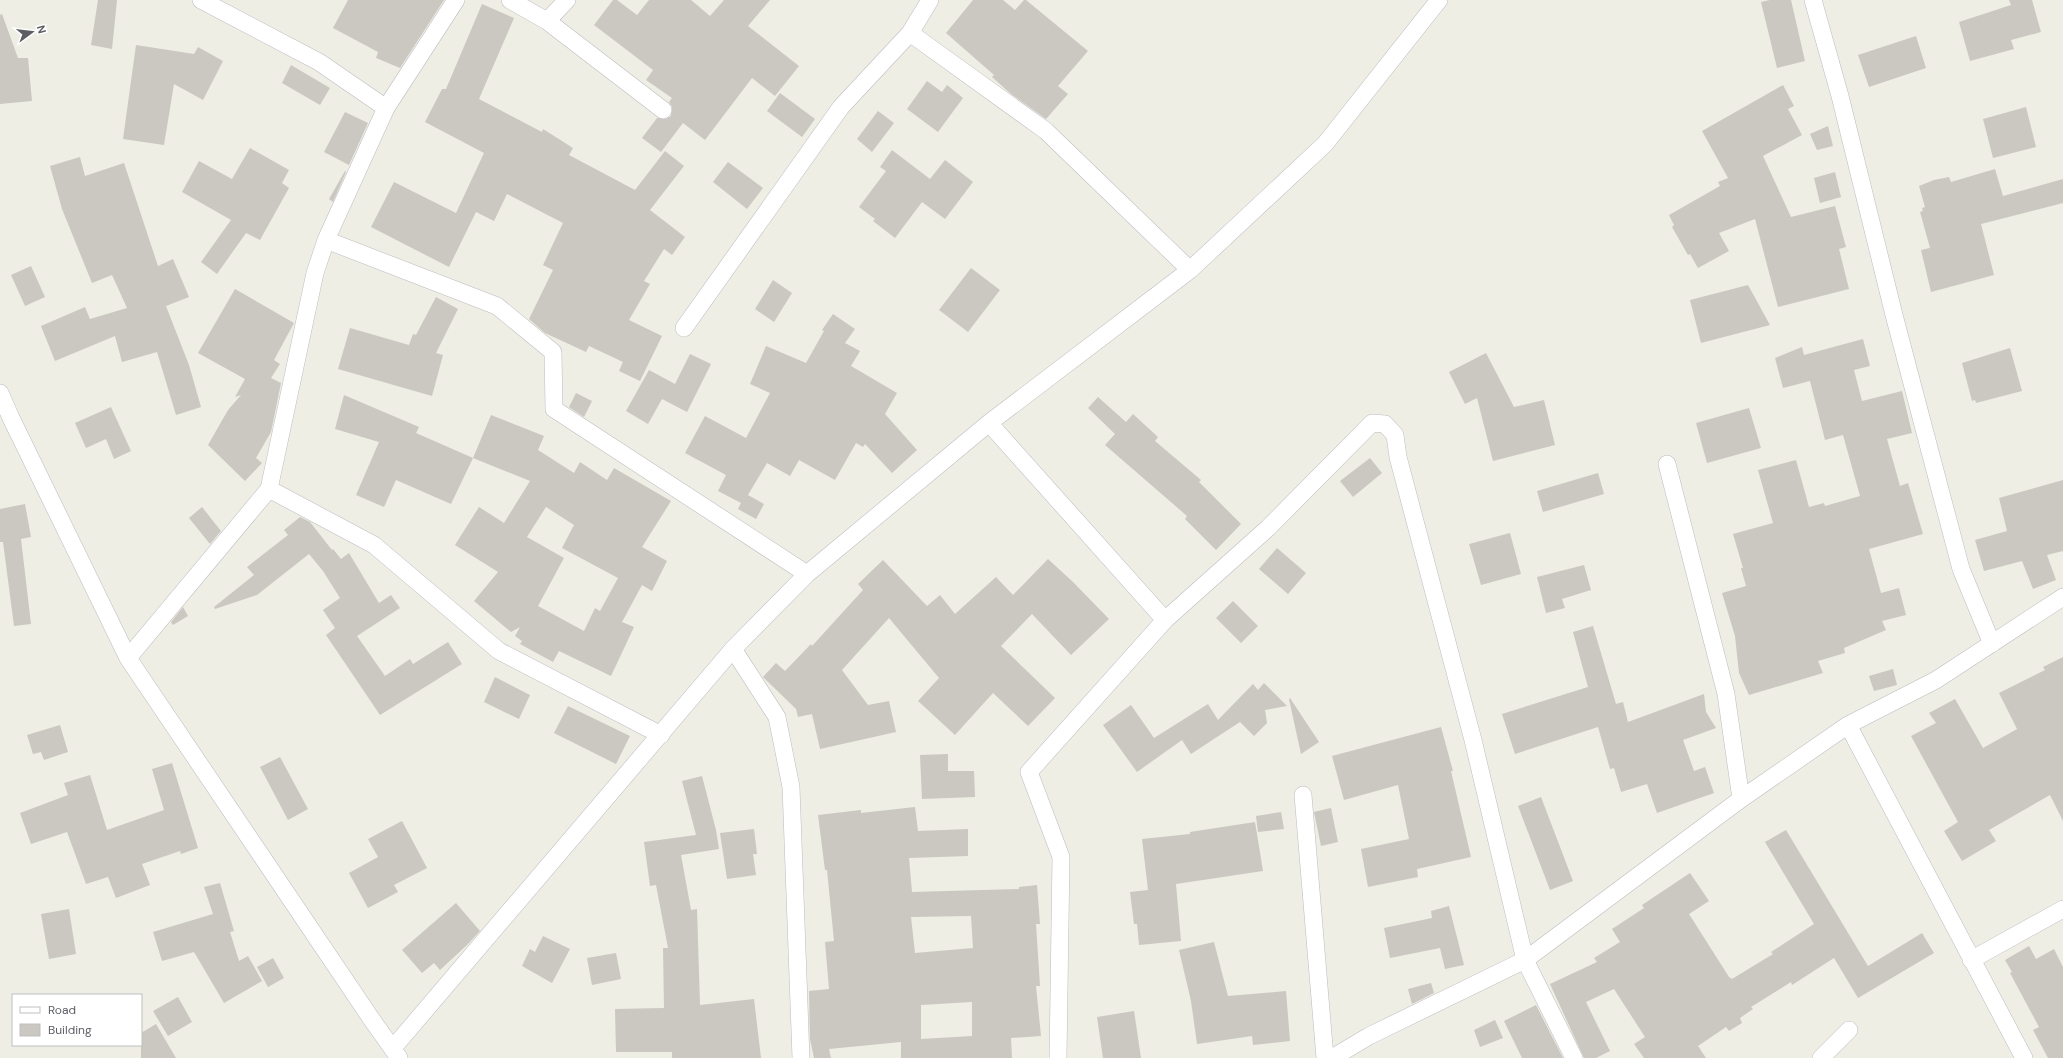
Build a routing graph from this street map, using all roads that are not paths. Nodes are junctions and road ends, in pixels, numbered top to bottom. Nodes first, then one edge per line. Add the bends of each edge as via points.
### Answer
1 (201, 0) edge
2 (456, 0) edge
3 (510, 0) edge
4 (567, 0) edge
5 (930, 0) edge
6 (1439, 0) edge
7 (1813, 0) edge
8 (547, 21) junction
9 (910, 33) junction
10 (386, 108) junction
11 (663, 110) dead end
12 (326, 240) junction
13 (1190, 270) junction
14 (684, 328) dead end
15 (0, 393) edge
16 (989, 423) junction
17 (1667, 464) dead end
18 (269, 489) junction
19 (807, 574) junction
20 (2063, 597) edge
21 (1165, 620) junction
22 (1992, 644) junction
23 (733, 649) junction
24 (128, 658) junction
25 (1848, 725) junction
26 (661, 735) junction
27 (1303, 795) dead end
28 (1741, 799) junction
29 (2063, 909) edge
30 (1525, 960) junction
31 (1971, 960) junction
32 (1849, 1030) dead end
33 (396, 1053) edge
34 (801, 1058) edge
35 (1058, 1058) edge
36 (1325, 1058) edge
37 (1332, 1058) edge
38 (1574, 1058) edge
39 (1821, 1058) edge
40 (2024, 1058) edge

1 - 10 street via 319,62
2 - 10 street
3 - 8 street
4 - 8 street
5 - 9 street
6 - 13 street via 1325,144
7 - 22 street via 1961,569
8 - 11 street
9 - 13 street via 1046,131
9 - 14 street via 841,107
10 - 12 street
12 - 18 street via 315,273
12 - 19 street via 497,306 553,352 554,410
13 - 16 street
15 - 24 street
16 - 19 street
16 - 21 street
17 - 28 street via 1726,694
18 - 24 street
18 - 26 street via 374,545 499,651
19 - 23 street
20 - 22 street
21 - 30 street via 1268,528 1372,423 1385,424 1395,435 1398,457 1473,740
21 - 35 street via 1029,772 1061,857
22 - 25 street via 1936,680
23 - 26 street
23 - 34 street via 777,717 791,787
24 - 33 street
25 - 28 street
25 - 31 street
26 - 33 street
27 - 36 street
28 - 30 street
29 - 31 street
30 - 37 street via 1369,1036
30 - 38 street
31 - 40 street
32 - 39 street

